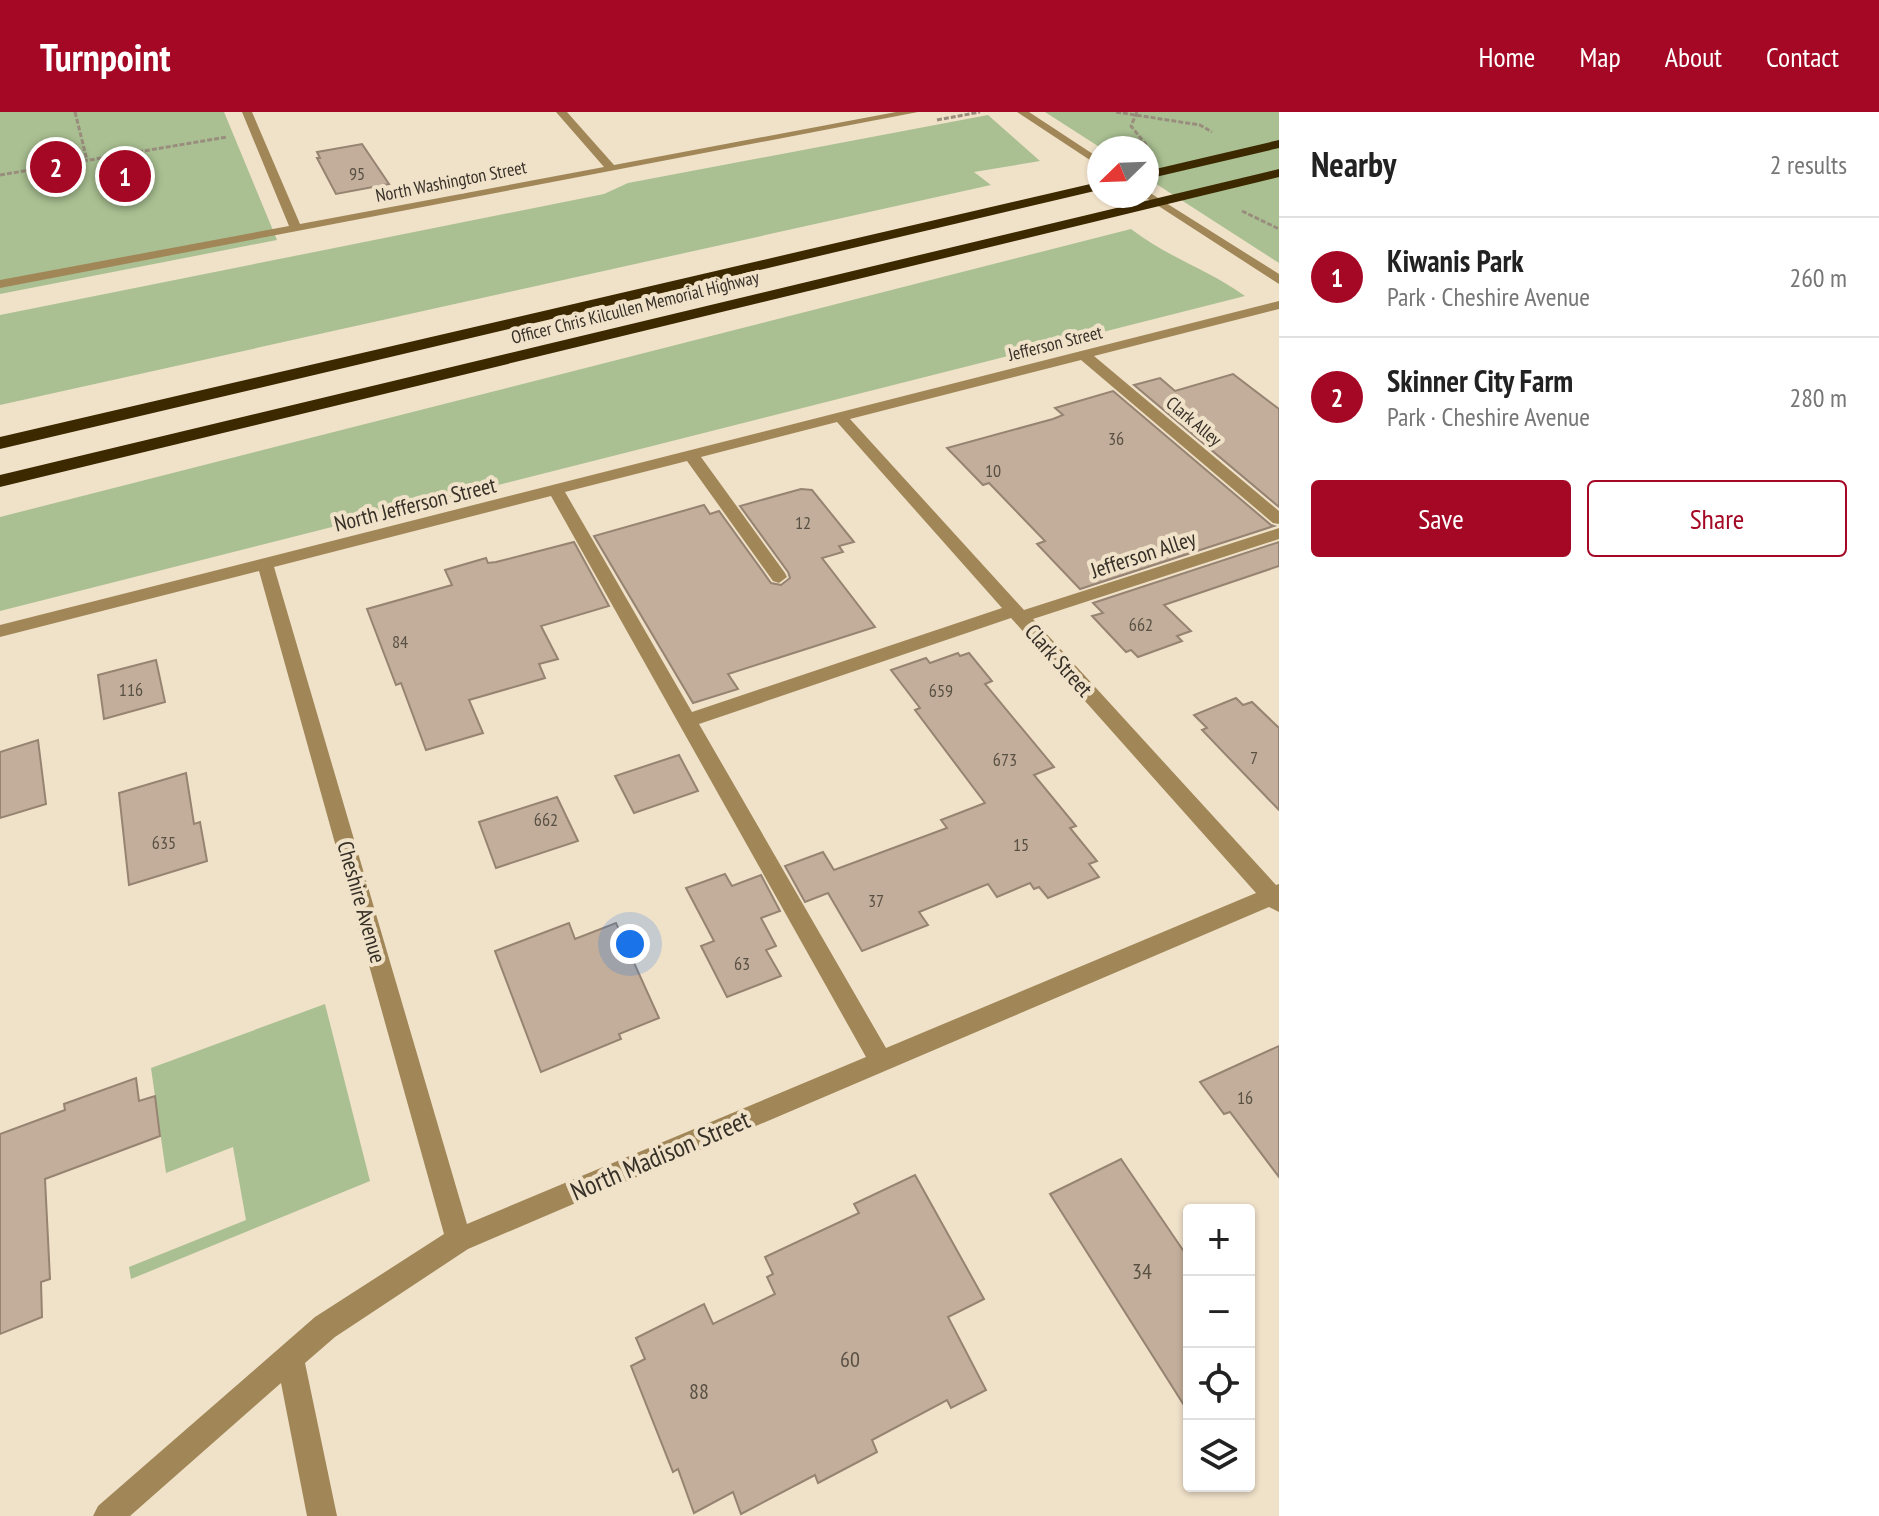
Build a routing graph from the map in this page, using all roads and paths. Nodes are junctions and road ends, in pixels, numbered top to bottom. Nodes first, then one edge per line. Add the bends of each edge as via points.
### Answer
1 (75, 112) edge
2 (247, 112) edge
3 (561, 112) edge
4 (913, 112) edge
5 (1022, 112) edge
6 (1116, 112) edge
7 (1137, 112) edge
8 (256, 132) junction
9 (1279, 144) edge
10 (1087, 155) edge
11 (87, 160) junction
12 (612, 169) junction
13 (1159, 172) edge
14 (1279, 173) edge
15 (0, 175) edge
16 (1087, 189) edge
17 (1159, 202) edge
18 (296, 228) junction
19 (1279, 280) edge
20 (0, 284) edge
21 (1279, 305) edge
22 (1084, 355) junction
23 (839, 416) junction
24 (0, 443) edge
25 (691, 455) junction
26 (0, 481) edge
27 (556, 491) junction
28 (1279, 519) edge
29 (1279, 533) edge
30 (265, 563) junction
31 (779, 577) dead end
32 (1018, 614) junction
33 (0, 631) edge
34 (687, 721) junction
35 (1277, 897) edge
36 (881, 1061) junction
37 (459, 1240) junction
38 (290, 1357) junction
39 (108, 1516) edge
40 (322, 1516) edge

1 - 11 path
2 - 8 street
3 - 12 street
4 - 12 street, North Washington Street
5 - 10 street
6 - 7 path
8 - 11 path
8 - 18 street
9 - 13 highway
11 - 15 path
12 - 18 street, North Washington Street
14 - 26 highway, Officer Chris Kilcullen Memorial Highway
16 - 24 highway, Officer Chris Kilcullen Memorial Highway
17 - 19 street
18 - 20 street, North Washington Street
21 - 22 street, Jefferson Street
22 - 23 street, Jefferson Street
22 - 28 street, Clark Alley
23 - 25 street, North Jefferson Street
23 - 32 street, Clark Street
25 - 27 street, North Jefferson Street
25 - 31 street
27 - 30 street, North Jefferson Street
27 - 34 street
29 - 32 street, Jefferson Alley
30 - 33 street, North Jefferson Street
30 - 37 street, Cheshire Avenue
32 - 34 street, Jefferson Alley
32 - 35 street, Clark Street
34 - 36 street
35 - 36 street, North Madison Street
36 - 37 street, North Madison Street
37 - 38 street, North Madison Street via 325,1327
38 - 39 street, North Madison Street
38 - 40 street

